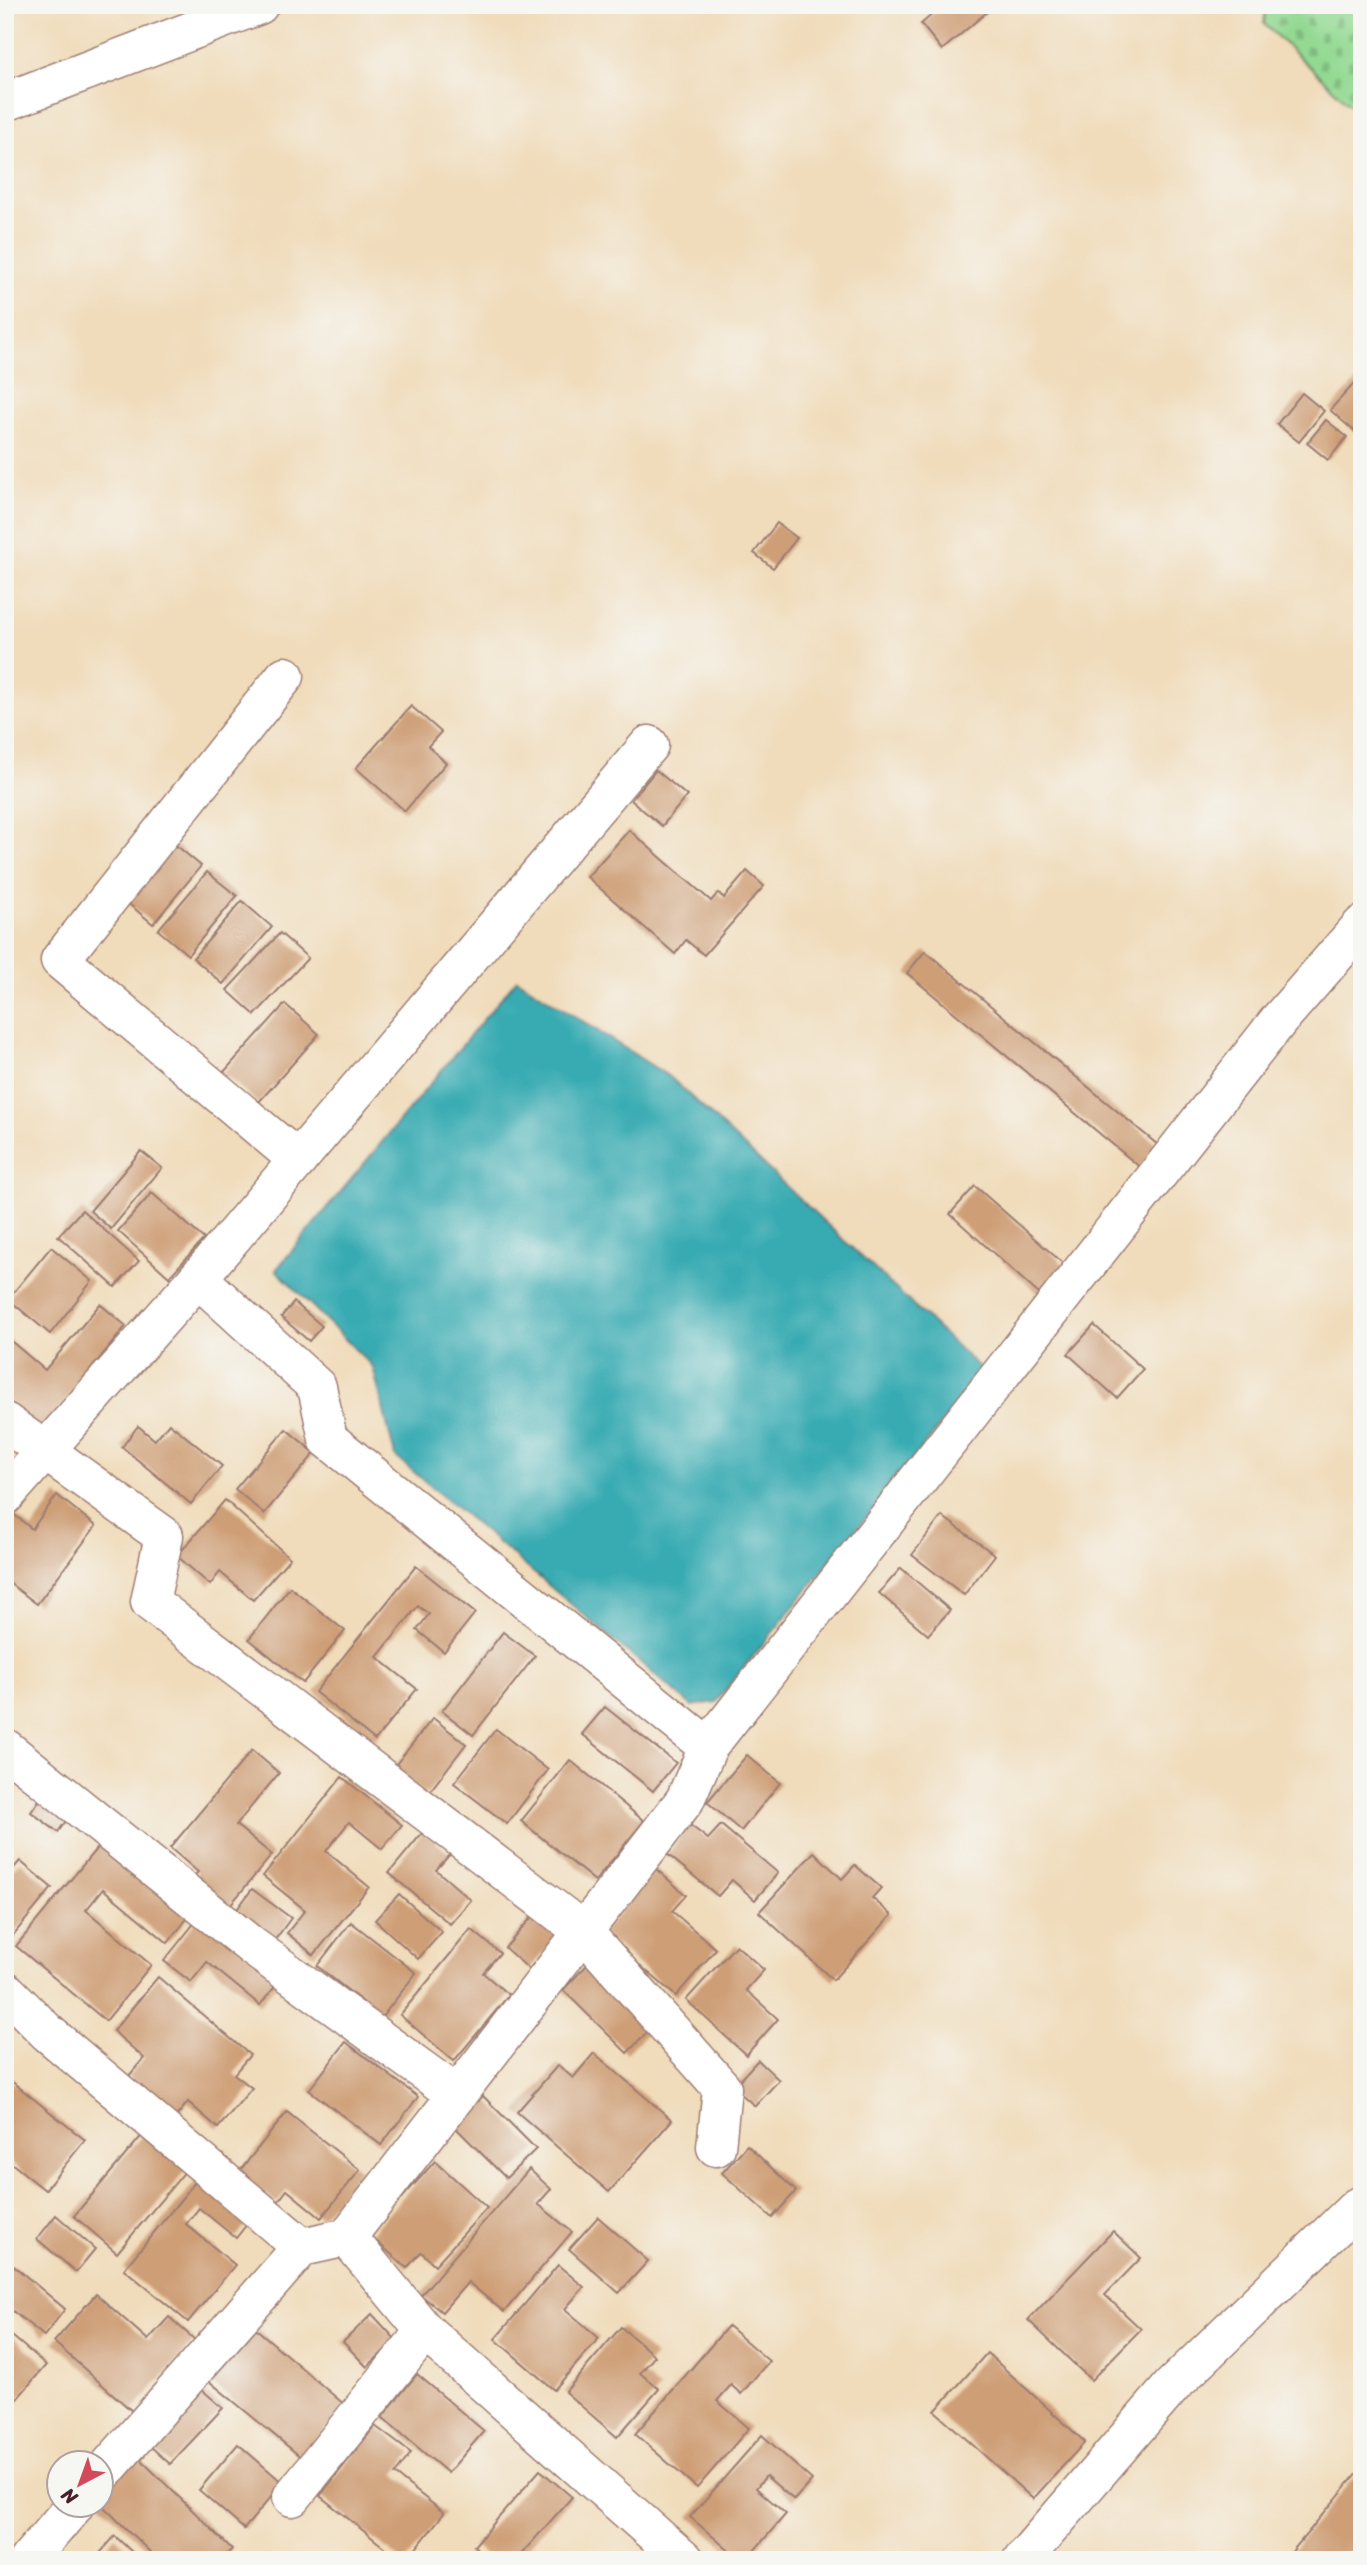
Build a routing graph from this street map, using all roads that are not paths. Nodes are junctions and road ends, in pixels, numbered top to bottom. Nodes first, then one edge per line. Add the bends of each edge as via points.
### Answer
1 (259, 5) edge
2 (5, 102) edge
3 (285, 676) dead end
4 (649, 745) dead end
5 (1362, 925) edge
6 (298, 1160) junction
7 (198, 1278) junction
8 (5, 1422) edge
9 (44, 1450) junction
10 (5, 1496) edge
11 (708, 1747) junction
12 (5, 1748) edge
13 (583, 1931) junction
14 (5, 1990) edge
15 (457, 2095) junction
16 (716, 2147) dead end
17 (1357, 2207) dead end
18 (347, 2237) junction
19 (302, 2247) junction
20 (425, 2331) junction
21 (116, 2458) edge
22 (292, 2497) dead end
23 (61, 2520) edge
24 (28, 2560) edge
25 (684, 2560) edge
26 (1022, 2560) edge

1 - 2 street
3 - 6 street via 60,960
4 - 6 street
5 - 11 street via 1279,1020
6 - 7 street
7 - 9 street
7 - 11 street via 317,1387 328,1439
8 - 9 street
9 - 10 street
9 - 13 street via 164,1536 150,1602
11 - 13 street via 685,1800
12 - 15 street via 253,1947
13 - 15 street
13 - 16 street via 722,2088
14 - 19 street via 48,2033
15 - 18 street
17 - 26 street via 1172,2386
18 - 19 street
18 - 20 street
19 - 21 street
20 - 22 street
20 - 25 street
23 - 24 street

